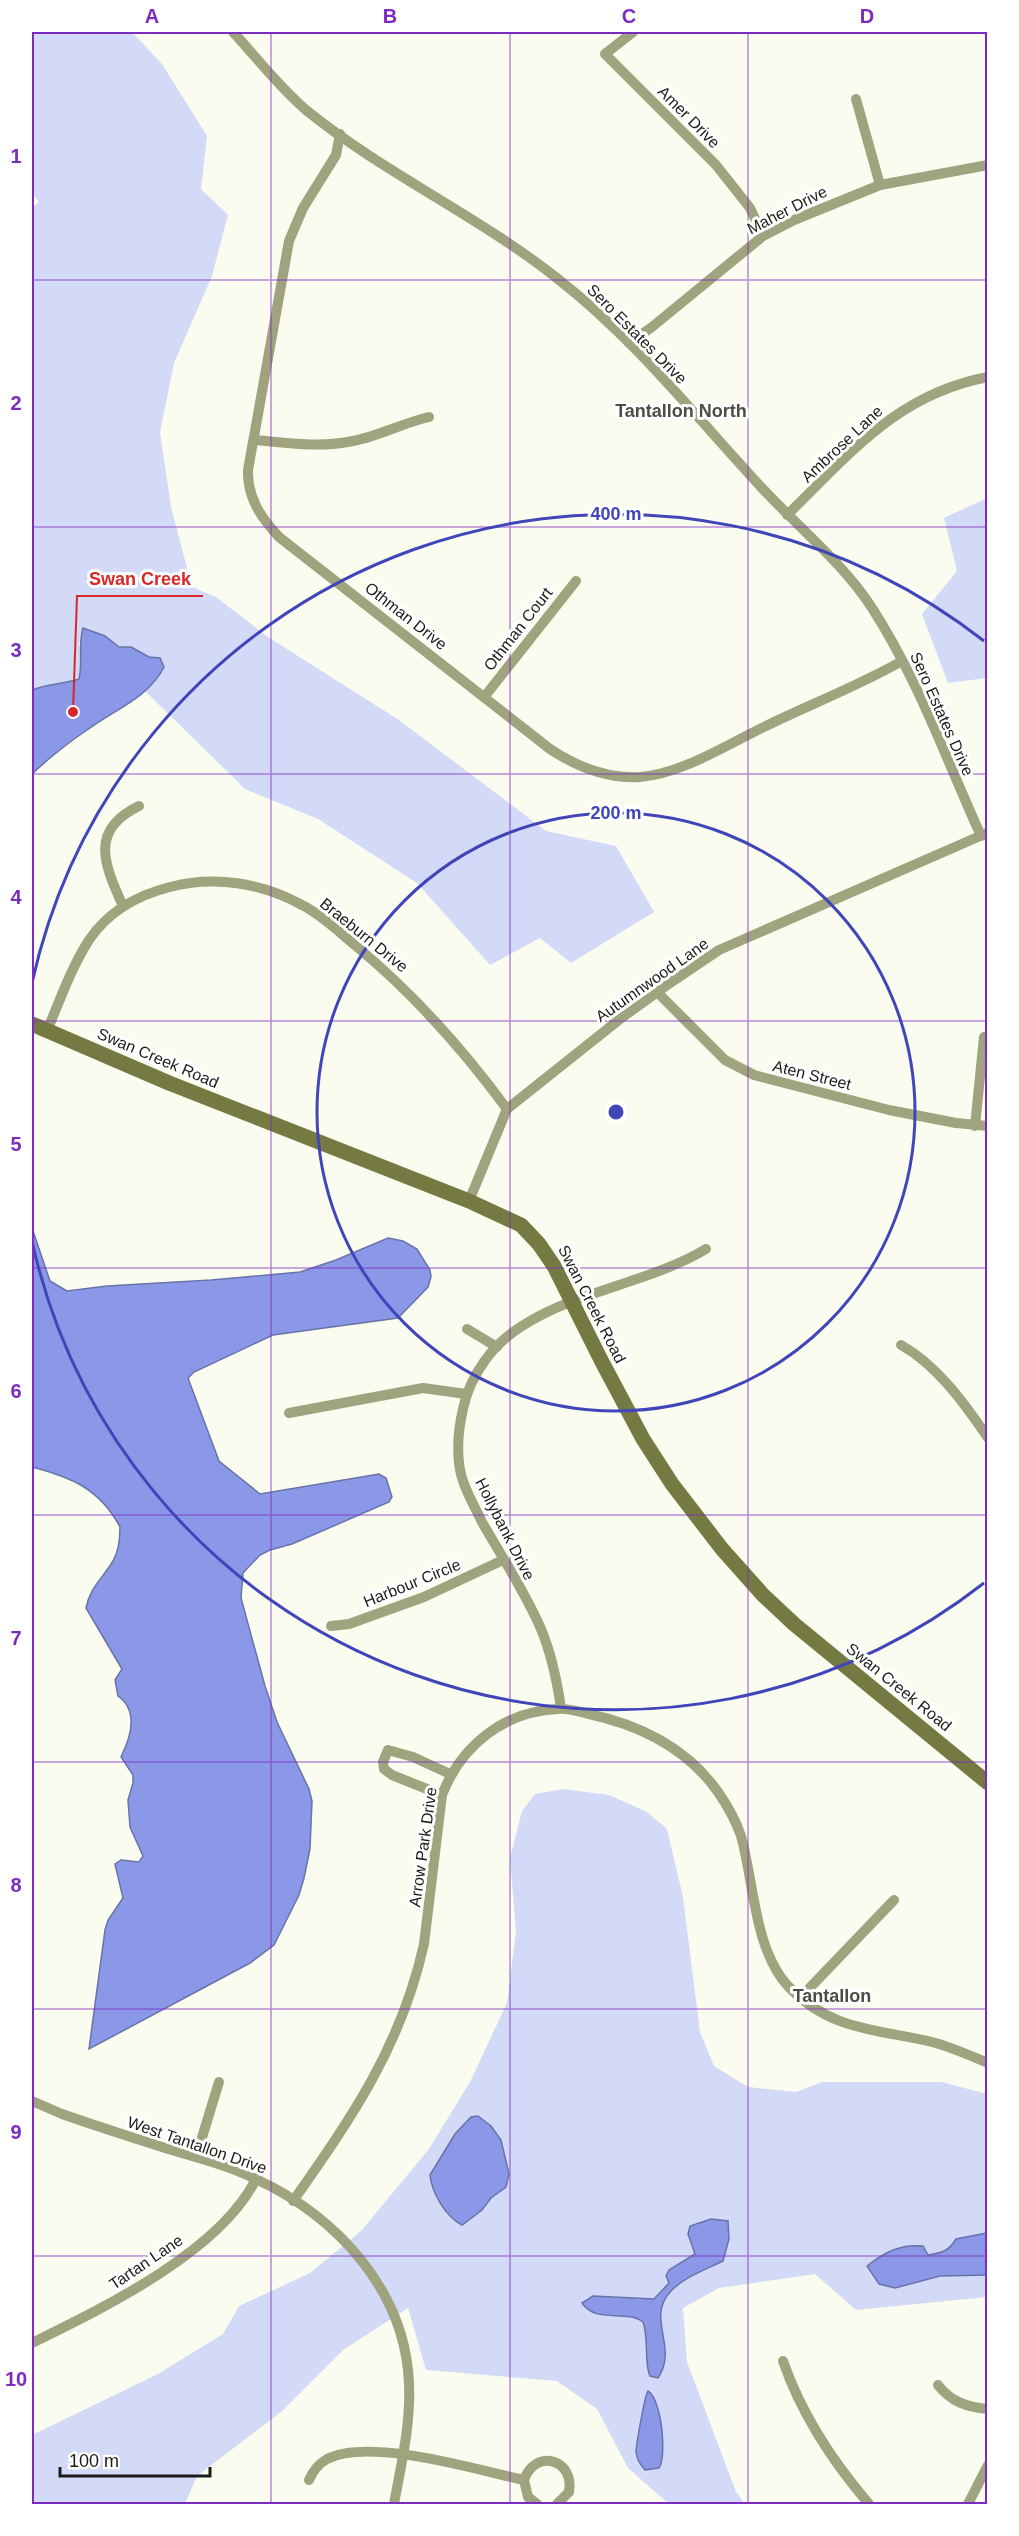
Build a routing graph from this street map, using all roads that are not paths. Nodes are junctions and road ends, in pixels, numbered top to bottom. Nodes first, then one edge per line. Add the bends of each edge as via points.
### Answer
1 (234, 32) edge
2 (633, 32) edge
3 (856, 99) dead end
4 (339, 134) junction
5 (987, 165) edge
6 (880, 185) junction
7 (763, 236) junction
8 (629, 343) junction
9 (987, 377) edge
10 (429, 417) dead end
11 (255, 440) junction
12 (787, 515) junction
13 (576, 581) dead end
14 (902, 661) junction
15 (485, 696) junction
16 (139, 806) dead end
17 (984, 834) edge
18 (123, 906) junction
19 (658, 993) junction
20 (32, 1024) edge
21 (47, 1031) junction
22 (984, 1037) dead end
23 (507, 1108) junction
24 (975, 1126) junction
25 (987, 1126) edge
26 (469, 1201) junction
27 (706, 1248) dead end
28 (573, 1302) junction
29 (467, 1329) dead end
30 (901, 1345) dead end
31 (497, 1347) junction
32 (466, 1394) junction
33 (289, 1413) dead end
34 (987, 1417) edge
35 (978, 1425) junction
36 (987, 1438) edge
37 (503, 1560) junction
38 (331, 1626) dead end
39 (561, 1708) junction
40 (450, 1774) junction
41 (987, 1783) edge
42 (442, 1795) junction
43 (894, 1900) dead end
44 (801, 1997) junction
45 (987, 2063) edge
46 (219, 2082) dead end
47 (32, 2101) edge
48 (196, 2157) junction
49 (256, 2179) junction
50 (293, 2201) junction
51 (32, 2343) edge
52 (783, 2361) dead end
53 (938, 2385) dead end
54 (987, 2409) edge
55 (403, 2454) junction
56 (987, 2465) edge
57 (309, 2480) dead end
58 (524, 2480) junction
59 (394, 2505) edge
60 (537, 2505) edge
61 (557, 2505) edge
62 (869, 2505) edge
63 (969, 2505) edge

1 - 4 street, Sero Estates Drive via 285,90
2 - 7 street, Amer Drive via 605,54 716,165 750,208
3 - 6 street
4 - 8 street, Sero Estates Drive via 519,250 557,278
4 - 11 street, Othman Drive via 336,155 303,208 289,241
5 - 6 street, Maher Drive
6 - 7 street, Maher Drive via 822,207
7 - 8 street, Maher Drive
8 - 12 street, Sero Estates Drive
9 - 12 street, Ambrose Lane via 947,387 897,413
10 - 11 street via 339,444
11 - 15 street, Othman Drive via 248,470 249,487 269,527
12 - 14 street, Sero Estates Drive via 859,590
13 - 15 street, Othman Court
14 - 15 street, Othman Drive via 707,755 642,777 612,776 575,765
14 - 17 street, Sero Estates Drive
16 - 18 street via 116,820 106,836 106,865
17 - 19 street, Autumnwood Lane via 719,950
18 - 21 street, Braeburn Drive via 90,939
18 - 23 street, Braeburn Drive via 144,894 176,885 220,881 261,888 302,905 347,938 419,1003
19 - 23 street, Autumnwood Lane
19 - 24 street, Aten Street via 725,1060 754,1075 888,1110
20 - 21 street, Swan Creek Road
21 - 26 street, Swan Creek Road
22 - 24 street
23 - 26 street, Autumnwood Lane
24 - 25 street, Aten Street
26 - 28 street, Swan Creek Road via 521,1225 550,1258
27 - 28 street, Hollybank Drive via 682,1263
28 - 31 street, Hollybank Drive via 525,1324
28 - 41 street, Swan Creek Road via 643,1439 722,1549 794,1624
29 - 31 street
30 - 35 street via 935,1371
31 - 32 street, Hollybank Drive
32 - 33 street via 423,1388
32 - 37 street, Hollybank Drive via 459,1435 461,1474
34 - 35 street
35 - 36 street
37 - 38 street, Harbour Circle via 424,1597 349,1624
37 - 39 street, Hollybank Drive via 547,1643
39 - 40 street, Arrow Park Drive via 527,1714 498,1727 472,1748
39 - 44 street, Arrow Park Drive via 609,1718 655,1736 708,1779 740,1833 769,1955 787,1985
40 - 42 street, Arrow Park Drive
40 - 42 street via 388,1750 383,1762 384,1769 392,1775
42 - 50 street, Arrow Park Drive via 424,1944 399,2027 367,2090
43 - 44 street
44 - 45 street, Arrow Park Drive via 840,2022 933,2043
46 - 48 street
47 - 48 street, West Tantallon Drive
48 - 49 street, West Tantallon Drive
49 - 50 street, West Tantallon Drive
49 - 51 street, Tartan Lane via 237,2210 194,2248 114,2302
50 - 55 street, West Tantallon Drive via 313,2213 350,2247 371,2272 396,2316 410,2384
52 - 62 street via 819,2434
53 - 54 street via 955,2401
55 - 57 street via 371,2451 338,2455 318,2466
55 - 58 street
55 - 59 street, West Tantallon Drive
56 - 63 street
58 - 60 street via 528,2497
58 - 61 street via 538,2463 560,2465 570,2484 565,2499

